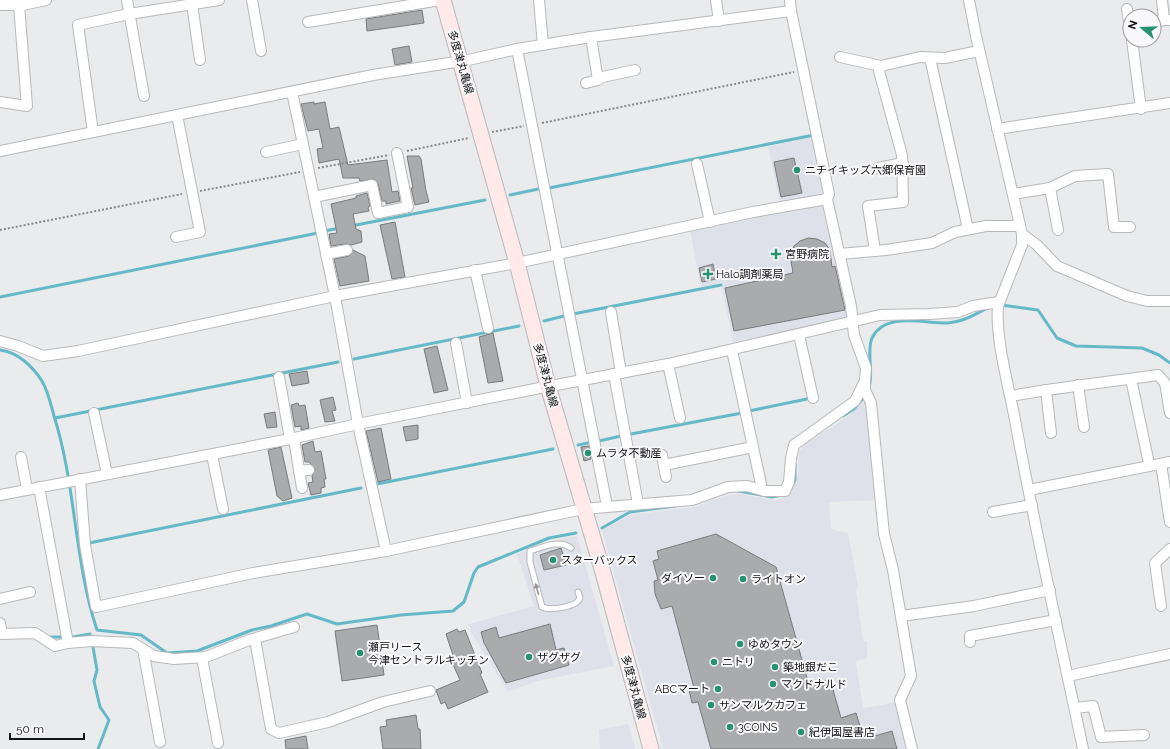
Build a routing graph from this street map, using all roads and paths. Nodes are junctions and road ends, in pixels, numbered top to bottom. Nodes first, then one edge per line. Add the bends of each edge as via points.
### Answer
1 (46, 0) edge
2 (127, 0) edge
3 (219, 0) edge
4 (252, 0) edge
5 (440, 0) edge
6 (443, 0) edge
7 (539, 0) edge
8 (716, 0) edge
9 (790, 0) edge
10 (969, 0) edge
11 (1162, 0) edge
12 (192, 4) junction
13 (0, 5) edge
14 (19, 5) junction
15 (381, 5) edge
16 (791, 11) junction
17 (129, 14) junction
18 (1163, 20) edge
19 (719, 21) junction
20 (308, 22) dead end
21 (591, 37) junction
22 (543, 45) junction
23 (1133, 48) edge
24 (517, 49) junction
25 (261, 51) dead end
26 (979, 51) junction
27 (840, 57) dead end
28 (930, 58) junction
29 (200, 60) dead end
30 (460, 61) junction
31 (881, 66) junction
32 (636, 70) dead end
33 (803, 70) junction
34 (598, 78) junction
35 (586, 83) dead end
36 (292, 92) junction
37 (144, 96) dead end
38 (0, 102) edge
39 (1170, 103) edge
40 (1141, 109) junction
41 (177, 115) junction
42 (532, 125) junction
43 (997, 129) junction
44 (93, 132) junction
45 (481, 135) junction
46 (303, 144) junction
47 (0, 151) edge
48 (266, 152) dead end
49 (397, 153) junction
50 (902, 163) junction
51 (697, 164) dead end
52 (878, 168) dead end
53 (308, 170) junction
54 (1050, 188) junction
55 (192, 192) junction
56 (1013, 194) junction
57 (314, 197) junction
58 (827, 199) junction
59 (710, 222) junction
60 (1130, 227) dead end
61 (0, 230) edge
62 (968, 230) junction
63 (1021, 230) junction
64 (1058, 230) dead end
65 (176, 237) dead end
66 (347, 250) dead end
67 (875, 251) junction
68 (326, 254) junction
69 (558, 254) junction
70 (839, 254) junction
71 (517, 263) junction
72 (475, 270) junction
73 (336, 296) junction
74 (1170, 301) edge
75 (999, 302) junction
76 (611, 312) dead end
77 (854, 322) junction
78 (488, 328) dead end
79 (799, 335) junction
80 (0, 341) edge
81 (456, 343) dead end
82 (732, 350) junction
83 (668, 364) junction
84 (618, 373) junction
85 (279, 377) dead end
86 (1131, 379) junction
87 (582, 380) junction
88 (1167, 383) edge
89 (865, 385) junction
90 (1078, 385) junction
91 (548, 386) junction
92 (1046, 390) junction
93 (1011, 396) junction
94 (812, 398) dead end
95 (467, 403) junction
96 (94, 413) dead end
97 (1170, 413) edge
98 (680, 418) dead end
99 (358, 424) junction
100 (1084, 426) dead end
101 (1051, 433) dead end
102 (292, 439) junction
103 (753, 447) junction
104 (212, 455) junction
105 (20, 457) dead end
106 (1148, 459) dead end
107 (1166, 463) edge
108 (107, 474) junction
109 (666, 477) dead end
110 (73, 480) junction
111 (761, 484) dead end
112 (39, 487) junction
113 (302, 488) dead end
114 (27, 489) junction
115 (1029, 490) junction
116 (0, 495) edge
117 (638, 504) junction
118 (1032, 505) junction
119 (607, 506) junction
120 (224, 509) dead end
121 (583, 509) junction
122 (993, 512) dead end
123 (1170, 522) edge
124 (572, 548) dead end
125 (1170, 549) edge
126 (386, 551) junction
127 (1050, 590) junction
128 (30, 592) dead end
129 (578, 592) dead end
130 (0, 599) edge
131 (1161, 606) dead end
132 (901, 616) junction
133 (1056, 620) junction
134 (0, 623) edge
135 (294, 627) dead end
136 (255, 639) junction
137 (970, 642) dead end
138 (68, 643) junction
139 (143, 649) junction
140 (1170, 654) edge
141 (202, 658) junction
142 (1068, 676) junction
143 (430, 691) dead end
144 (1075, 708) junction
145 (1144, 735) dead end
146 (160, 742) dead end
147 (218, 743) dead end
148 (651, 749) edge
149 (912, 749) edge
150 (1083, 749) edge

1 - 14 street
2 - 17 street
3 - 12 street
4 - 25 street
5 - 15 street
6 - 30 main road, 多度津丸亀線
7 - 22 street
8 - 19 street
9 - 16 street
10 - 26 street
11 - 18 street
12 - 17 street
12 - 29 street
13 - 14 street
14 - 38 street via 27,106
15 - 20 street
16 - 19 street
16 - 33 street
17 - 37 street
17 - 44 street via 78,25
19 - 21 street
21 - 22 street
21 - 34 street
22 - 24 street
23 - 40 street
24 - 30 street
24 - 42 street
26 - 28 street
26 - 43 street
27 - 31 street
28 - 31 street via 920,57
28 - 62 street
30 - 36 street
30 - 45 main road, 多度津丸亀線
31 - 50 street via 879,71
32 - 34 street
33 - 42 path
33 - 58 street via 829,194
34 - 35 street
36 - 41 street
36 - 46 street
39 - 40 street
40 - 43 street
41 - 44 street
41 - 55 street
42 - 45 path
42 - 69 street
43 - 56 street
44 - 47 street
45 - 49 path
45 - 71 main road, 多度津丸亀線
46 - 48 street
46 - 53 street
49 - 53 path
49 - 57 street via 408,207 378,213 372,185
50 - 52 street
50 - 67 street via 903,202 868,206
51 - 59 street
53 - 55 path
53 - 57 street
54 - 56 street
54 - 60 street via 1074,176 1108,174 1114,227
54 - 64 street
55 - 61 path
55 - 65 street via 200,232
56 - 63 street
57 - 68 street
58 - 59 street
58 - 70 street
59 - 69 street
62 - 63 street via 986,226
62 - 67 street via 955,232 932,243
63 - 74 street via 1057,266 1127,296 1147,301
63 - 75 street via 1022,245
66 - 68 street
67 - 70 street
68 - 73 street
69 - 71 street
69 - 87 street
70 - 77 street
71 - 72 street
71 - 91 main road, 多度津丸亀線
72 - 73 street
72 - 78 street
73 - 80 street via 86,350 44,356
73 - 99 street
75 - 77 street via 973,306 958,312 880,315
75 - 93 street via 997,315
76 - 84 street
77 - 79 street
77 - 89 street via 854,335 866,368
79 - 82 street
79 - 94 street
81 - 95 street
82 - 83 street
82 - 103 street
83 - 84 street
83 - 98 street
84 - 87 street
84 - 117 street
85 - 102 street
86 - 88 street via 1158,375
86 - 90 street
86 - 106 street
87 - 91 street
87 - 119 street
88 - 97 street
89 - 117 street via 854,401 794,445 790,482 785,491 764,491 746,486 728,487 692,500
89 - 132 street via 871,403 884,534
90 - 92 street
90 - 100 street
91 - 95 street
91 - 121 main road, 多度津丸亀線
92 - 93 street
92 - 101 street
93 - 115 street
95 - 99 street
96 - 108 street
99 - 102 street
99 - 126 street
102 - 104 street
102 - 113 street via 304,470
103 - 109 street via 663,460
103 - 111 street
104 - 108 street
104 - 120 street
105 - 114 street
107 - 115 street
107 - 123 street
108 - 110 street
110 - 112 street
110 - 126 street via 96,607 253,573
112 - 114 street
112 - 138 street
114 - 116 street
115 - 118 street
117 - 119 street
118 - 122 street
118 - 127 street
119 - 121 street
121 - 126 street
121 - 148 main road, 多度津丸亀線
129 -> 124 lane via 580,598 576,603 550,610 542,607 530,562 530,551 558,543 566,543
125 - 131 street via 1155,563
127 - 132 street via 974,606
127 - 133 street
128 - 130 street
132 - 149 street via 911,676 900,700
133 - 137 street via 970,636
133 - 142 street
134 - 138 street via 2,634 34,633 55,646
135 - 136 street
136 - 141 street
136 - 143 street via 271,729 279,733 328,722 383,702
138 - 139 street via 133,643
139 - 141 street via 154,656 174,659
139 - 146 street
140 - 142 street
141 - 147 street
142 - 144 street
144 - 145 street via 1093,706 1101,737
144 - 150 street

